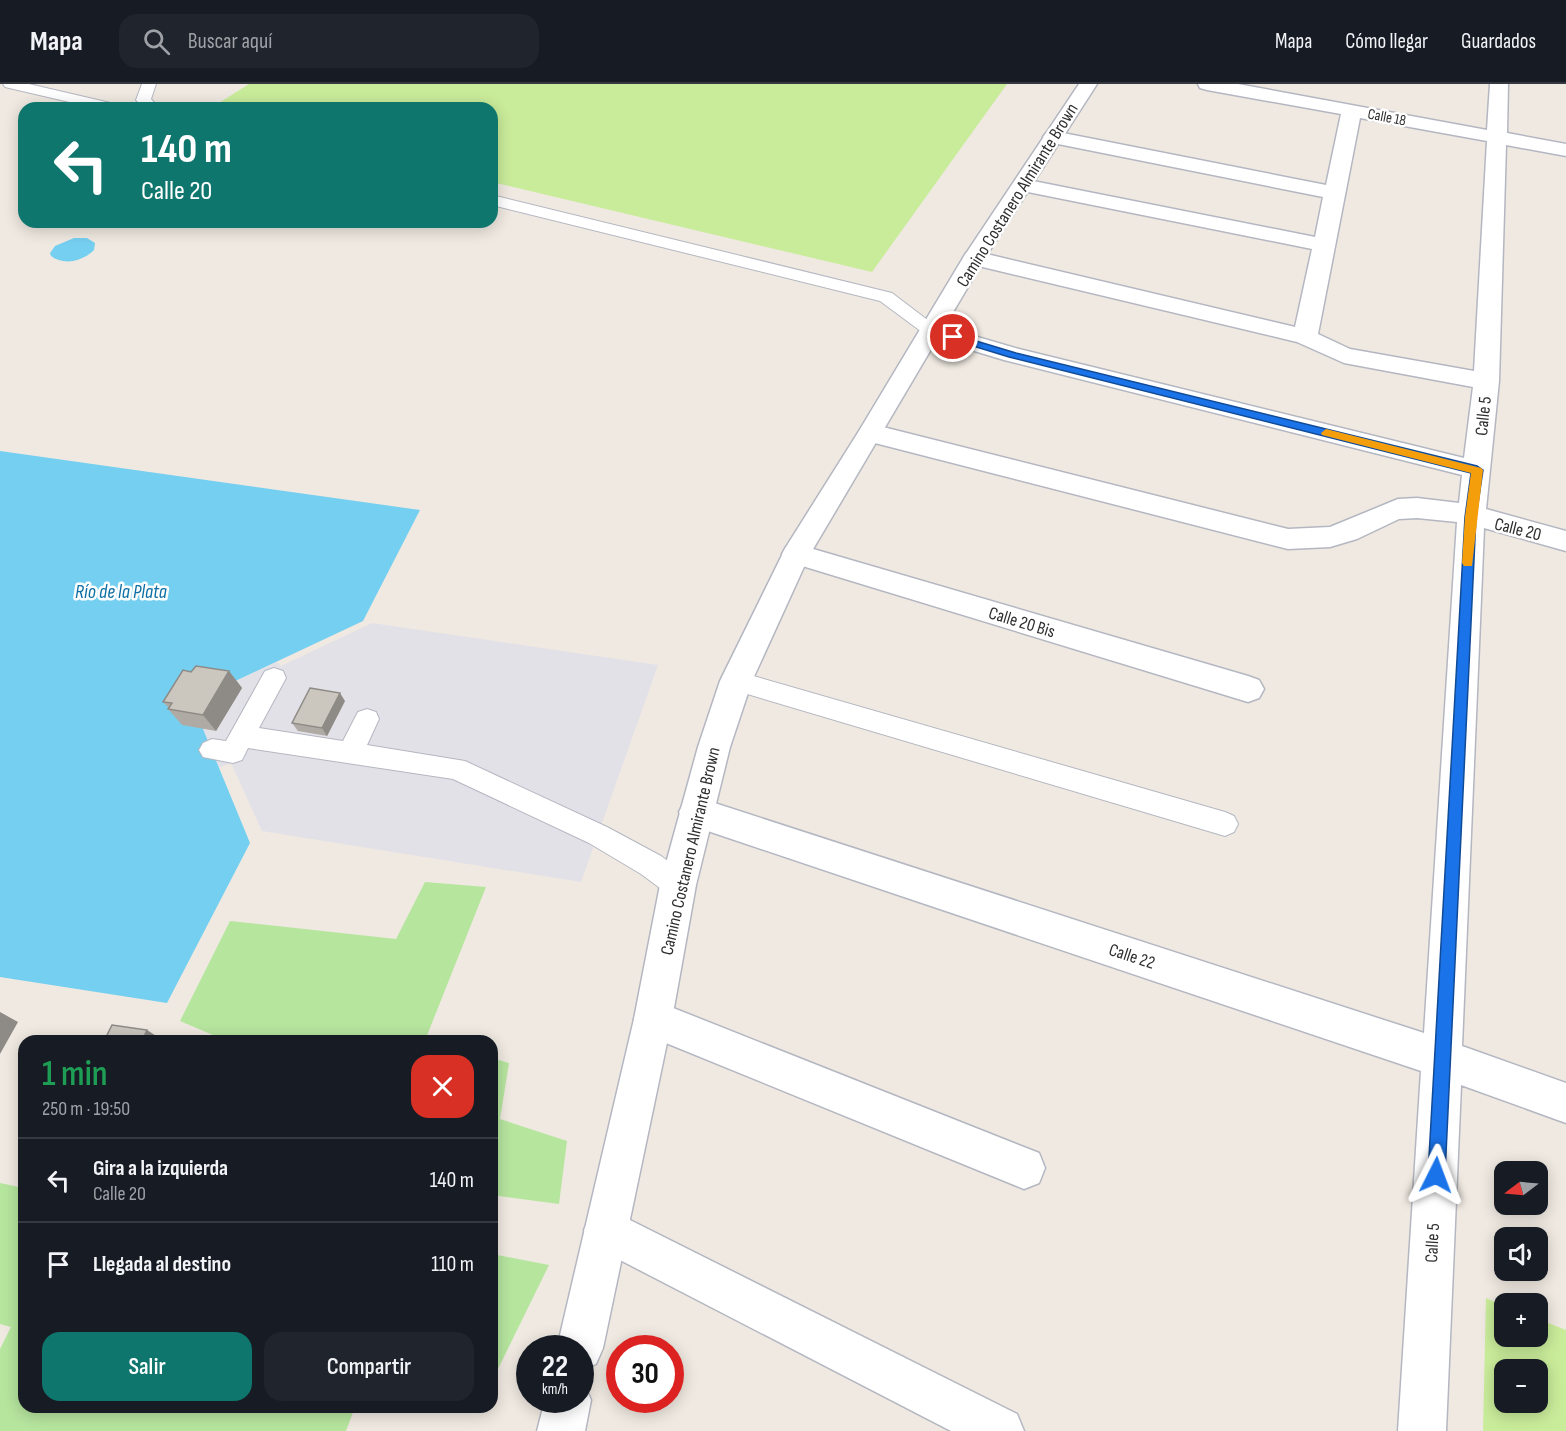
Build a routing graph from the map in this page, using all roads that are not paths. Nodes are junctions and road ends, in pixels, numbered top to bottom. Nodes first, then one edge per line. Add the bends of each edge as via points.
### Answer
1 (10, 84) edge
2 (150, 84) edge
3 (1088, 84) edge
4 (1207, 84) edge
5 (1329, 84) edge
6 (1499, 84) edge
7 (88, 102) edge
8 (146, 102) edge
9 (1324, 105) junction
10 (1352, 110) junction
11 (1053, 137) junction
12 (1498, 138) junction
13 (1566, 150) edge
14 (1023, 185) junction
15 (1335, 193) junction
16 (498, 201) edge
17 (1324, 245) junction
18 (974, 258) junction
19 (933, 331) junction
20 (1305, 337) junction
21 (1486, 381) junction
22 (871, 434) junction
23 (1477, 470) junction
24 (1471, 517) junction
25 (1566, 541) edge
26 (796, 554) junction
27 (274, 678) dead end
28 (736, 681) junction
29 (1248, 689) dead end
30 (367, 719) dead end
31 (241, 736) junction
32 (212, 750) dead end
33 (350, 752) junction
34 (696, 812) junction
35 (1225, 824) dead end
36 (678, 885) junction
37 (653, 1019) junction
38 (1443, 1059) junction
39 (1566, 1103) edge
40 (1024, 1168) dead end
41 (606, 1230) junction
42 (583, 1335) edge
43 (565, 1413) edge
44 (561, 1431) edge
45 (1000, 1431) edge
46 (1422, 1431) edge

1 - 7 lane
2 - 8 lane via 143,99
3 - 11 street, Camino Costanero Almirante Brown
4 - 9 street, Calle 18
5 - 9 street
6 - 12 street, Calle 5
9 - 10 street, Calle 18
10 - 12 street, Calle 18
10 - 15 street
11 - 14 street, Camino Costanero Almirante Brown
11 - 15 street
12 - 13 street, Calle 18
12 - 21 street, Calle 5
14 - 17 street
14 - 18 street, Camino Costanero Almirante Brown
15 - 17 street
16 - 19 lane via 886,297
17 - 20 street
18 - 19 street, Camino Costanero Almirante Brown
18 - 20 street
19 - 22 street, Camino Costanero Almirante Brown
19 - 23 street via 1013,355
20 - 21 street via 1344,355
21 - 23 street, Calle 5
22 - 24 street, Calle 20 via 1288,539 1316,541 1339,536 1396,510 1424,508
22 - 26 street, Camino Costanero Almirante Brown
23 - 24 street, Calle 5
24 - 25 street, Calle 20
24 - 38 street, Calle 5
26 - 28 street, Camino Costanero Almirante Brown
26 - 29 street, Calle 20 Bis
27 - 31 lane
28 - 34 street, Camino Costanero Almirante Brown
28 - 35 lane
30 - 33 lane
31 - 32 lane via 233,752
31 - 33 lane
33 - 36 lane via 456,769 598,836
34 - 36 street, Camino Costanero Almirante Brown
34 - 38 street, Calle 22
36 - 37 street, Camino Costanero Almirante Brown
37 - 40 street
37 - 41 street, Camino Costanero Almirante Brown
38 - 39 street, Calle 22
38 - 46 street, Calle 5
41 - 42 street, Camino Costanero Almirante Brown
41 - 45 street
43 - 44 street

